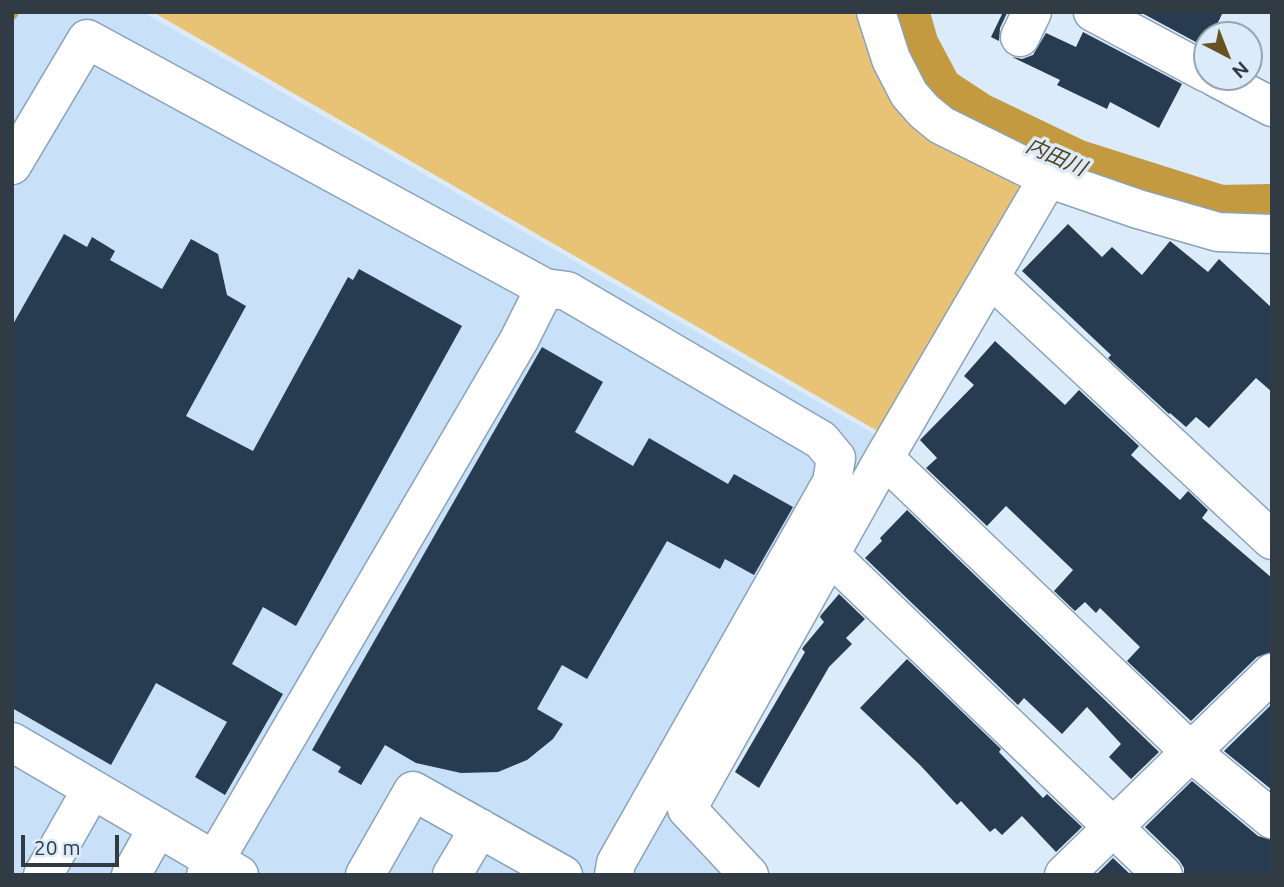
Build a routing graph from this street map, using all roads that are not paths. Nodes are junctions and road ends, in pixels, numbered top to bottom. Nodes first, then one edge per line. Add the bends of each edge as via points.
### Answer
1 (876, 12) edge
2 (1093, 12) edge
3 (1193, 66) edge
4 (1242, 91) edge
5 (1272, 107) edge
6 (12, 165) edge
7 (1048, 178) junction
8 (1269, 241) edge
9 (991, 278) junction
10 (545, 288) junction
11 (884, 458) junction
12 (1272, 540) edge
13 (830, 555) junction
14 (1272, 673) edge
15 (1191, 752) junction
16 (16, 754) edge
17 (92, 789) junction
18 (1272, 819) edge
19 (158, 827) junction
20 (1114, 827) junction
21 (480, 828) junction
22 (220, 870) edge
23 (548, 871) edge
24 (43, 875) edge
25 (131, 875) edge
26 (365, 875) edge
27 (452, 875) edge
28 (614, 875) edge
29 (749, 875) edge
30 (1064, 875) edge
31 (1163, 875) edge

1 - 7 street via 891,59 909,94 924,111 941,125
2 - 3 street
4 - 5 street
6 - 10 street via 88,39
7 - 8 street via 1218,232
7 - 9 street
9 - 11 street
9 - 12 street
10 - 22 street
10 - 28 street via 567,291 821,440 836,458 832,482 616,863
11 - 13 street
11 - 15 street
13 - 20 street
13 - 29 street via 687,809
14 - 15 street
15 - 18 street
15 - 20 street
16 - 17 street
17 - 19 street
17 - 24 street
19 - 22 street
19 - 25 street
20 - 30 street
20 - 31 street
21 - 23 street
21 - 26 street via 413,791
21 - 27 street

